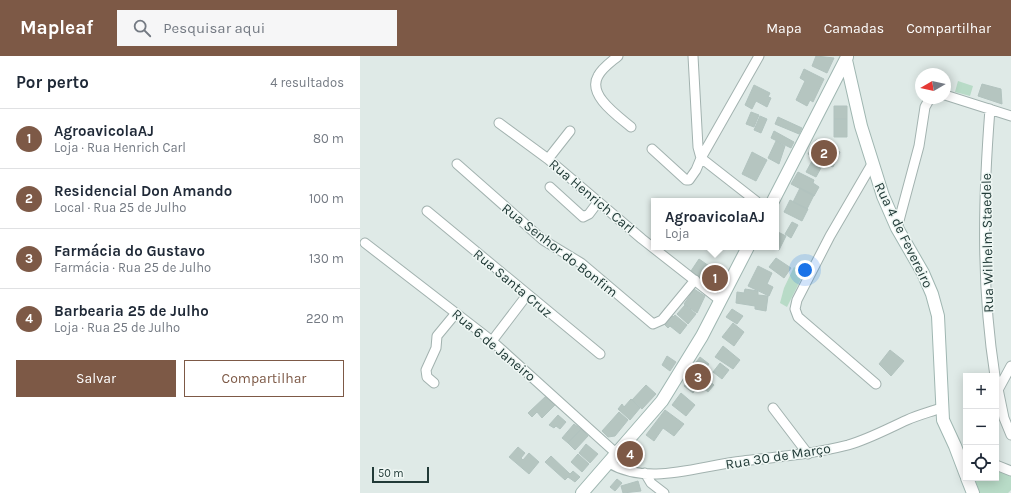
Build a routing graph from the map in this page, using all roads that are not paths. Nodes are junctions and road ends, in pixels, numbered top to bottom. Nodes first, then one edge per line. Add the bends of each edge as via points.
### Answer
1 (618, 56) edge
2 (693, 56) edge
3 (759, 56) edge
4 (847, 58) edge
5 (951, 97) edge
6 (927, 104) edge
7 (990, 109) junction
8 (1011, 116) edge
9 (499, 123) dead end
10 (630, 127) dead end
11 (570, 131) dead end
12 (652, 149) dead end
13 (701, 158) junction
14 (548, 160) junction
15 (457, 164) dead end
16 (872, 164) junction
17 (550, 188) dead end
18 (752, 198) edge
19 (775, 198) edge
20 (598, 202) junction
21 (426, 210) dead end
22 (898, 228) junction
23 (366, 243) dead end
24 (651, 245) edge
25 (658, 250) edge
26 (746, 250) edge
27 (695, 280) junction
28 (527, 295) junction
29 (721, 301) junction
30 (456, 313) junction
31 (492, 341) junction
32 (600, 354) dead end
33 (1011, 366) edge
34 (996, 373) edge
35 (434, 382) dead end
36 (876, 384) dead end
37 (999, 388) edge
38 (999, 395) edge
39 (773, 408) dead end
40 (941, 408) junction
41 (1011, 435) edge
42 (961, 449) edge
43 (808, 454) junction
44 (613, 458) junction
45 (963, 460) edge
46 (999, 466) edge
47 (1011, 471) edge
48 (645, 473) junction
49 (968, 481) edge
50 (582, 493) edge
51 (664, 493) edge
52 (973, 493) edge

1 - 10 street via 597,76 595,84 598,97
2 - 13 street via 698,147
3 - 13 street
4 - 16 street, Rua 4 de Fevereiro
4 - 19 street
5 - 7 street
6 - 22 street
7 - 8 street
7 - 34 street, Rua Wilhelm Staedele via 984,184 984,255 987,318
9 - 14 street, Rua Henrich Carl
11 - 14 street
12 - 13 street via 686,180 692,177
13 - 18 street
14 - 20 street, Rua Henrich Carl
15 - 27 street, Rua Senhor do Bonfim via 543,240 581,263 653,324 662,320
16 - 22 street, Rua 4 de Fevereiro via 882,196
16 - 36 street via 828,241 797,300 795,310 798,317
17 - 20 street via 583,217 589,214
20 - 24 street, Rua Henrich Carl
21 - 28 street, Rua Santa Cruz
22 - 40 street, Rua 4 de Fevereiro via 924,273 938,316
23 - 30 street, Rua 6 de Janeiro
25 - 27 street, Rua Henrich Carl
26 - 29 street
27 - 29 street, Rua Henrich Carl
28 - 31 street
28 - 32 street, Rua Santa Cruz
29 - 44 street via 686,365 662,401
30 - 31 street, Rua 6 de Janeiro
30 - 35 street via 437,336 436,348 426,370 427,377
31 - 44 street, Rua 6 de Janeiro
33 - 37 street
38 - 41 street
39 - 43 street
40 - 42 street, Rua 4 de Fevereiro via 947,432
40 - 43 street, Rua 30 de Março via 908,420 876,436
42 - 45 street, Rua 4 de Fevereiro
43 - 48 street, Rua 30 de Março via 742,461 671,473
44 - 48 street, Rua 30 de Março via 617,468
44 - 50 street
46 - 47 street
48 - 51 street via 651,483
49 - 52 street, Rua 4 de Fevereiro

